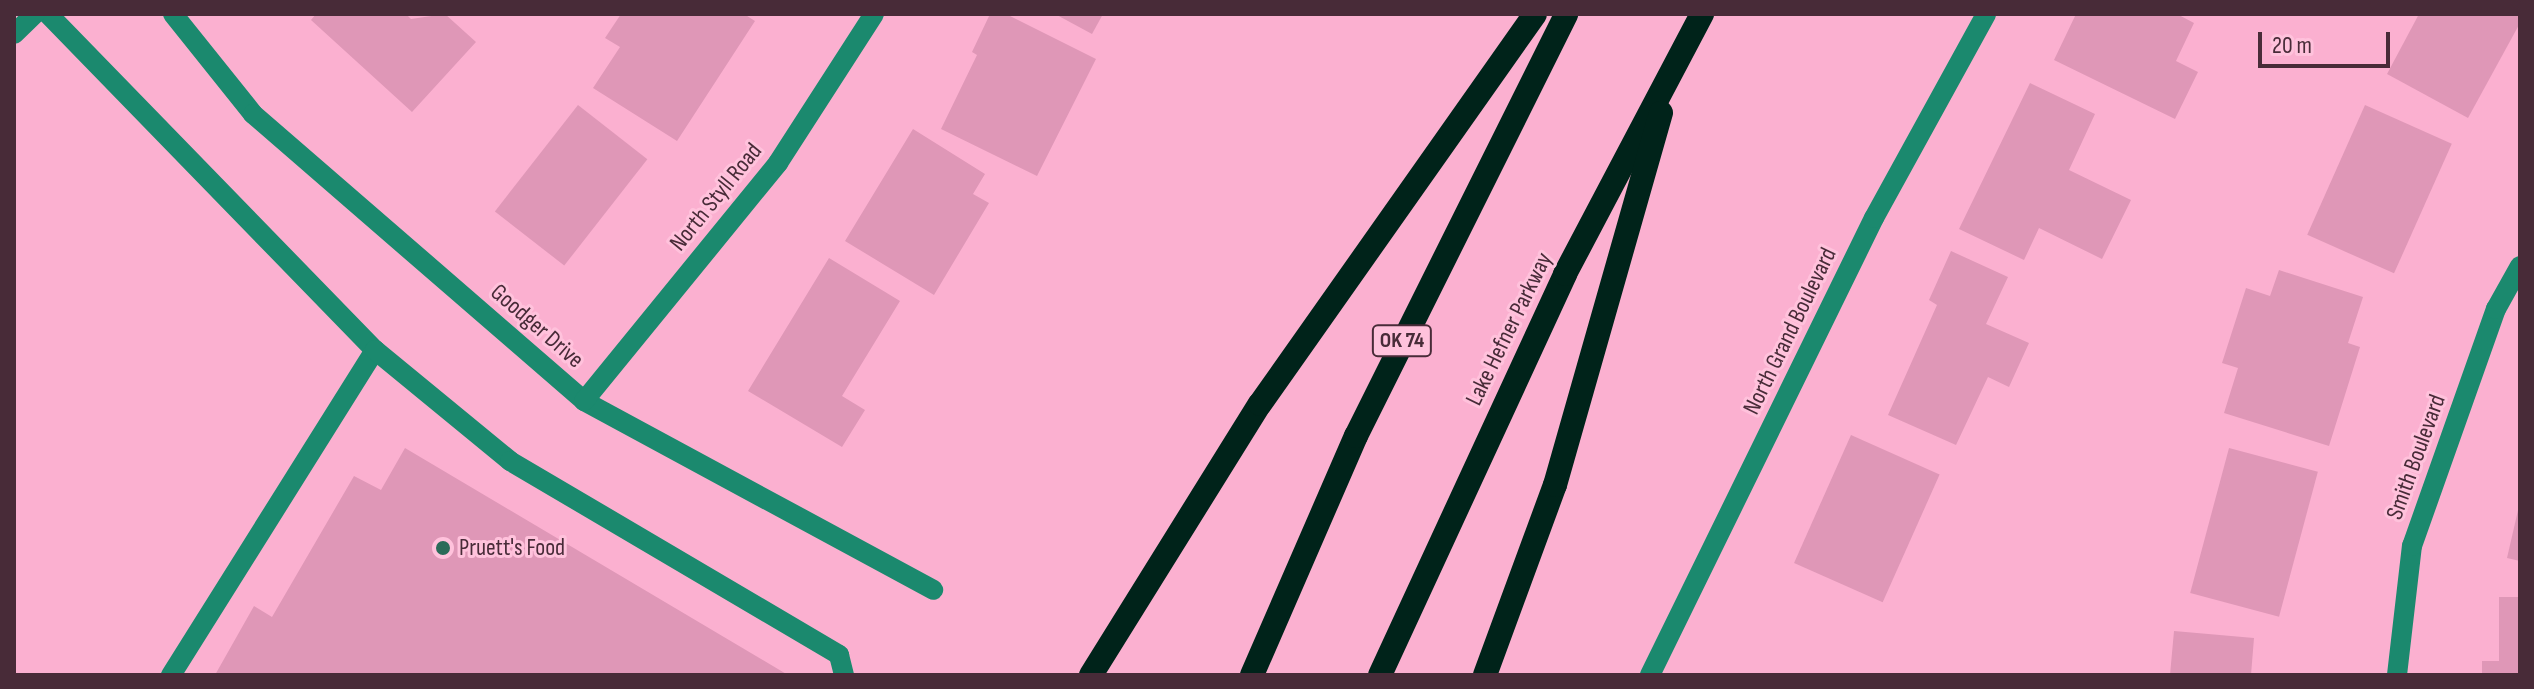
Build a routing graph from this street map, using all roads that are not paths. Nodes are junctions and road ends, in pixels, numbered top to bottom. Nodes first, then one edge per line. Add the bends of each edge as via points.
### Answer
1 (35, 14) edge
2 (48, 14) edge
3 (173, 14) edge
4 (874, 14) edge
5 (1535, 14) edge
6 (1566, 14) edge
7 (1702, 14) edge
8 (1986, 14) edge
9 (14, 34) edge
10 (1675, 60) junction
11 (2520, 266) edge
12 (375, 350) junction
13 (584, 401) junction
14 (933, 590) dead end
15 (171, 675) edge
16 (844, 675) edge
17 (1091, 675) edge
18 (1252, 675) edge
19 (1380, 675) edge
20 (1485, 675) edge
21 (1650, 675) edge
22 (2397, 675) edge

1 - 9 street
2 - 12 street
3 - 13 street, Goodger Drive via 253,114
4 - 13 street, North Styll Road via 778,163
5 - 17 highway via 1260,404
6 - 18 highway, OK 74 via 1356,436
7 - 10 highway, Lake Hefner Parkway
8 - 21 street, North Grand Boulevard via 1874,218
10 - 19 highway, Lake Hefner Parkway via 1565,274
10 - 20 highway via 1555,485
11 - 22 street, Smith Boulevard via 2496,309 2412,546
12 - 15 street
12 - 16 street via 510,461 839,655
13 - 14 street, Goodger Drive

